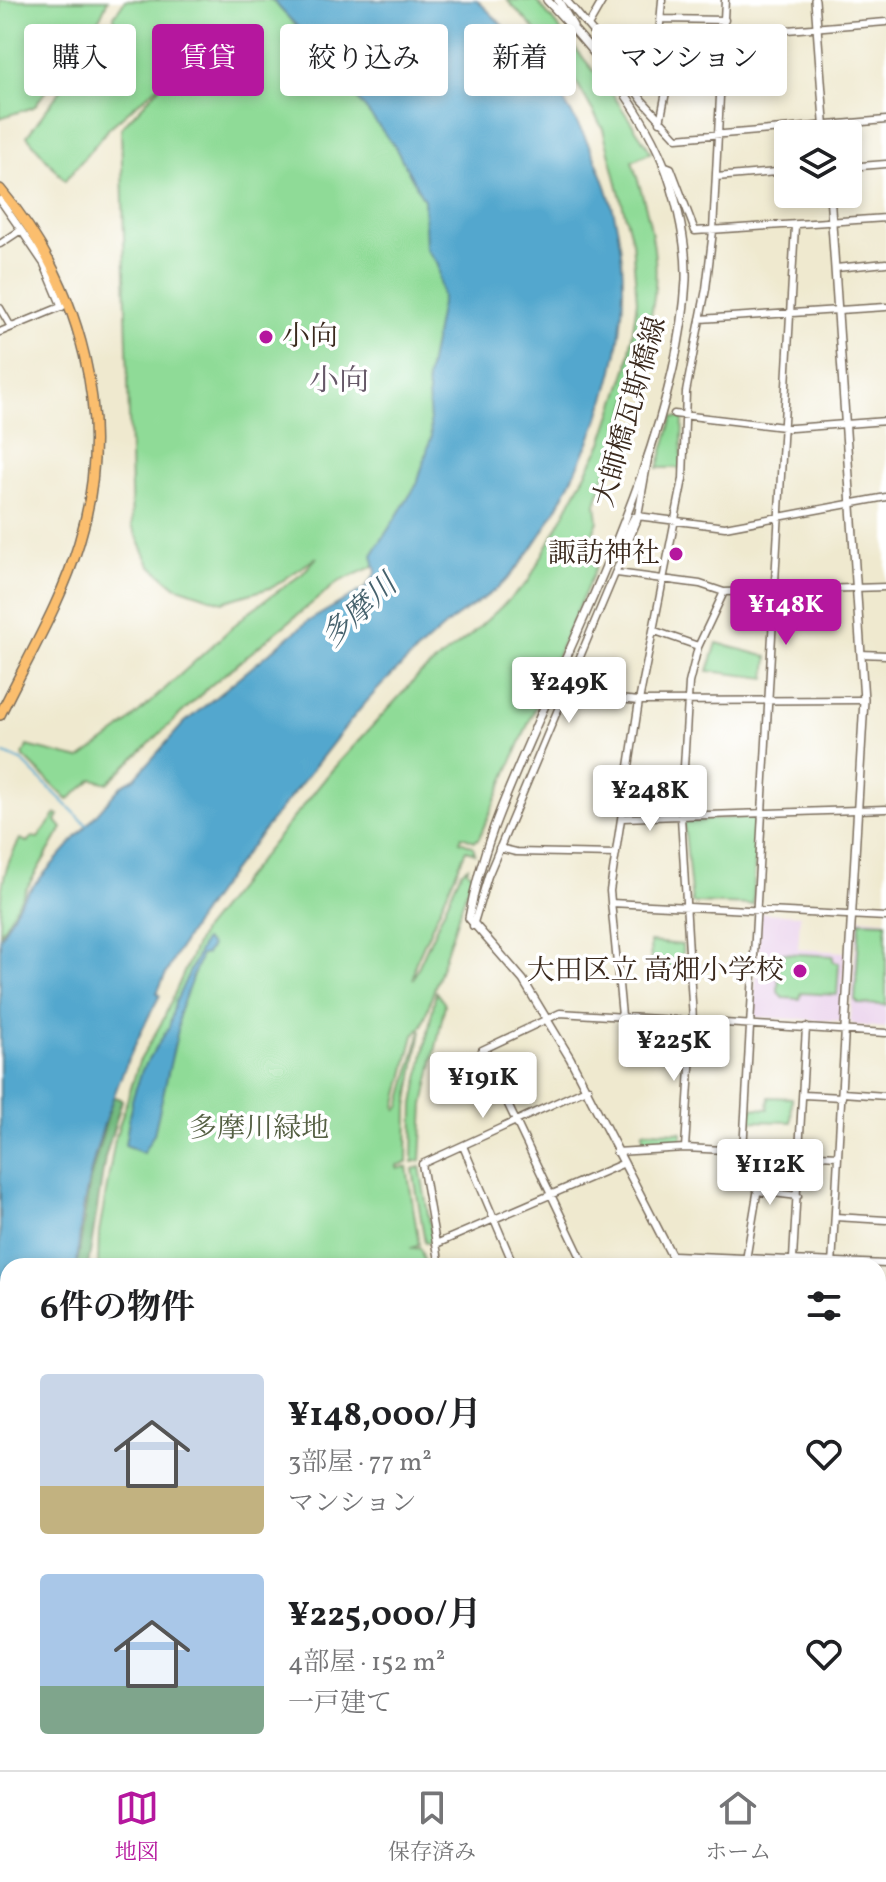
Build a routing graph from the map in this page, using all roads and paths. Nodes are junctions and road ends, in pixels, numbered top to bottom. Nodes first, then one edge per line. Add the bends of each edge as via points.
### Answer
1 (547, 0) edge
2 (558, 0) edge
3 (566, 0) edge
4 (603, 0) edge
5 (662, 0) edge
6 (725, 0) edge
7 (815, 0) edge
8 (661, 19) junction
9 (725, 20) junction
10 (886, 22) edge
11 (569, 24) edge
12 (574, 24) edge
13 (660, 24) edge
14 (725, 24) edge
15 (588, 26) junction
16 (817, 29) junction
17 (592, 31) edge
18 (787, 31) edge
19 (576, 32) edge
20 (641, 96) edge
21 (665, 96) edge
22 (720, 96) edge
23 (824, 120) edge
24 (886, 120) edge
25 (660, 122) junction
26 (862, 124) edge
27 (774, 132) edge
28 (718, 134) junction
29 (886, 164) edge
30 (663, 165) junction
31 (862, 166) edge
32 (774, 172) edge
33 (716, 177) junction
34 (0, 189) edge
35 (0, 200) edge
36 (832, 208) edge
37 (886, 218) edge
38 (833, 222) junction
39 (795, 226) junction
40 (21, 230) junction
41 (713, 231) junction
42 (0, 244) edge
43 (886, 263) edge
44 (836, 268) junction
45 (65, 305) junction
46 (886, 307) edge
47 (0, 308) edge
48 (840, 310) junction
49 (790, 313) junction
50 (700, 319) junction
51 (11, 327) junction
52 (0, 332) edge
53 (674, 414) dead end
54 (686, 415) junction
55 (886, 421) edge
56 (847, 424) junction
57 (784, 427) junction
58 (645, 457) junction
59 (886, 497) edge
60 (851, 503) junction
61 (637, 516) junction
62 (778, 517) junction
63 (677, 521) junction
64 (609, 556) junction
65 (617, 573) junction
66 (666, 580) junction
67 (886, 587) edge
68 (857, 588) junction
69 (774, 591) junction
70 (724, 592) junction
71 (655, 631) junction
72 (698, 646) junction
73 (861, 654) junction
74 (886, 655) edge
75 (566, 694) junction
76 (768, 700) junction
77 (864, 700) junction
78 (639, 701) junction
79 (689, 701) junction
80 (0, 715) edge
81 (858, 808) junction
82 (886, 809) edge
83 (762, 812) junction
84 (681, 817) junction
85 (622, 818) junction
86 (499, 848) junction
87 (616, 854) junction
88 (611, 903) junction
89 (686, 906) junction
90 (757, 909) junction
91 (852, 915) junction
92 (886, 917) edge
93 (473, 926) junction
94 (622, 1016) junction
95 (547, 1019) junction
96 (693, 1020) junction
97 (750, 1024) junction
98 (806, 1027) junction
99 (845, 1029) junction
100 (886, 1033) edge
101 (588, 1088) junction
102 (803, 1095) junction
103 (842, 1095) junction
104 (886, 1096) edge
105 (515, 1121) junction
106 (463, 1146) junction
107 (685, 1148) junction
108 (743, 1151) junction
109 (616, 1152) junction
110 (764, 1152) junction
111 (800, 1154) junction
112 (838, 1156) junction
113 (622, 1164) junction
114 (757, 1191) junction
115 (550, 1195) junction
116 (798, 1196) junction
117 (835, 1217) junction
118 (494, 1219) junction
119 (886, 1220) edge
120 (436, 1244) junction
121 (746, 1256) junction
122 (439, 1258) edge
123 (511, 1258) edge
124 (581, 1258) edge
125 (674, 1258) edge
126 (710, 1258) edge
127 (777, 1258) edge
128 (793, 1258) edge
129 (833, 1258) edge

1 - 11 street, 大師橋瓦斯橋線
2 - 12 street
3 - 15 street
4 - 15 street
5 - 8 street
6 - 9 street
7 - 16 street
8 - 9 street
8 - 13 street
9 - 14 street
10 - 16 street
15 - 17 street
16 - 18 street
16 - 23 street
19 - 30 street, 大師橋瓦斯橋線 via 647,131
20 - 25 street
21 - 25 street
22 - 28 street
24 - 26 street
25 - 28 street via 676,140
27 - 28 street
28 - 33 street
29 - 31 street
30 - 41 street via 671,168 695,231
30 - 58 street, 大師橋瓦斯橋線 via 682,238 686,278 677,340
32 - 33 street
33 - 41 street
34 - 45 main road via 45,250
35 - 40 street
36 - 38 street
37 - 38 street
38 - 39 street
38 - 44 street
39 - 41 street
39 - 49 street
40 - 42 street
40 - 45 street
41 - 50 street
43 - 44 street
44 - 48 street
45 - 51 street
45 - 80 main road via 83,347 93,404 90,496 68,576
46 - 48 street
47 - 51 street
48 - 49 street
48 - 56 street
49 - 50 street
49 - 57 street
50 - 54 street
51 - 52 street
53 - 54 street
54 - 57 street
54 - 63 street
55 - 56 street
56 - 57 street
56 - 60 street
57 - 62 street
58 - 61 street via 648,469
58 - 64 street, 大師橋瓦斯橋線
59 - 60 street
60 - 62 street
60 - 68 street
61 - 63 street
61 - 64 street via 615,555
61 - 65 street
62 - 63 street via 725,527
62 - 69 street
63 - 66 street
64 - 93 street, 大師橋瓦斯橋線 via 487,842 471,906
65 - 66 street
65 - 75 street
66 - 70 street
66 - 71 street
67 - 68 street
68 - 69 street
68 - 73 street
69 - 70 street
69 - 76 street
70 - 72 street
71 - 72 street
71 - 78 street
72 - 79 street
73 - 74 street
73 - 77 street
75 - 78 street
75 - 86 street
76 - 77 street
76 - 79 street
76 - 83 street
77 - 81 street
78 - 79 street
78 - 85 street
79 - 84 street
81 - 82 street
81 - 83 street
81 - 91 street
83 - 84 street
83 - 90 street
84 - 85 street
84 - 89 street
85 - 87 street
86 - 87 street
86 - 93 street
87 - 88 street
88 - 89 street
88 - 94 street
89 - 90 street
89 - 96 street
90 - 91 street
90 - 97 street
91 - 92 street
91 - 99 street
93 - 95 street via 523,980
94 - 95 street via 560,1013
94 - 96 street
95 - 101 street
95 - 105 street via 482,1050
96 - 97 street
96 - 107 street
97 - 98 street
97 - 108 street
98 - 99 street
98 - 102 street
99 - 100 street
99 - 103 street
101 - 105 street
101 - 109 street
102 - 103 street
102 - 111 street
103 - 104 street
103 - 112 street
105 - 106 street
105 - 115 street
106 - 118 street
106 - 120 street via 422,1164
107 - 108 street
107 - 109 street
108 - 110 street
109 - 113 street
110 - 111 street
110 - 114 street
111 - 112 street
111 - 116 street
112 - 117 street
113 - 115 street
113 - 125 street
114 - 116 street
114 - 121 street
115 - 118 street
115 - 124 street
116 - 128 street
117 - 119 street
117 - 129 street
118 - 120 street
118 - 123 street
120 - 122 street
121 - 126 street
121 - 127 street

